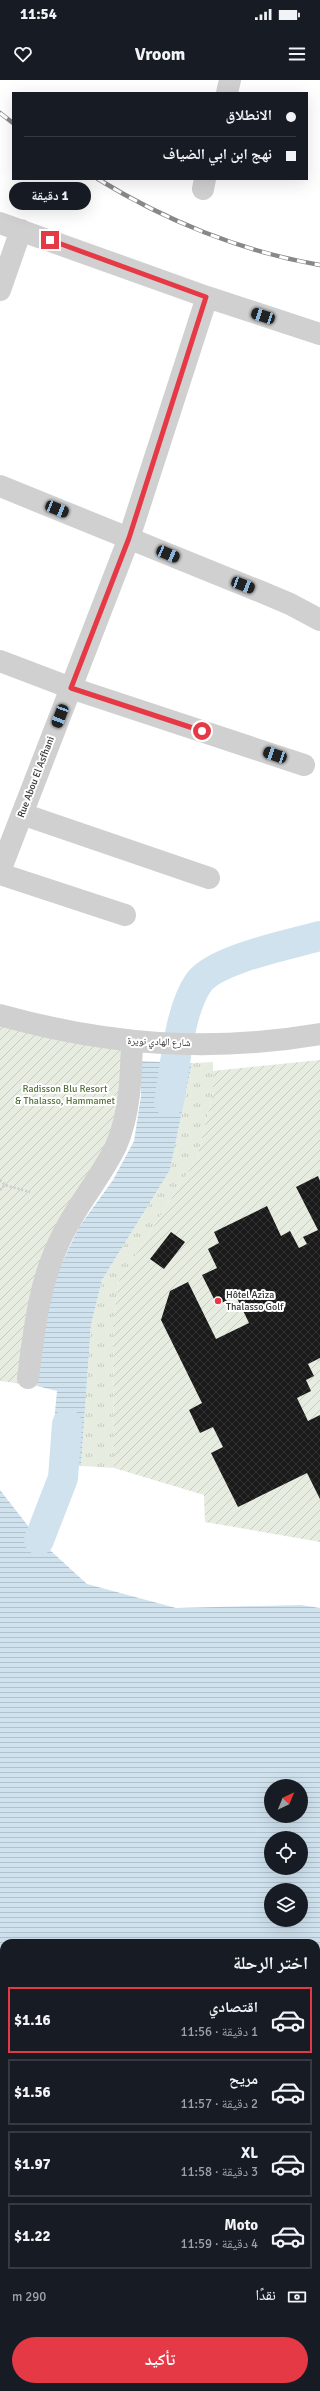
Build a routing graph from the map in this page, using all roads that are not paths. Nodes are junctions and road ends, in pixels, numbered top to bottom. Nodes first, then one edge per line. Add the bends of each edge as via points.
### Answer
1 (230, 80) edge
2 (227, 92) edge
3 (0, 223) edge
4 (21, 230) junction
5 (0, 290) edge
6 (206, 297) junction
7 (320, 334) edge
8 (0, 486) edge
9 (129, 538) junction
10 (320, 620) edge
11 (0, 661) edge
12 (71, 688) junction
13 (304, 765) dead end
14 (22, 814) junction
15 (0, 871) edge
16 (0, 874) edge
17 (209, 878) dead end
18 (125, 915) dead end
19 (0, 1016) edge
20 (320, 1034) edge
21 (138, 1043) junction
22 (28, 1378) dead end

1 - 2 street
3 - 4 street
4 - 5 street
4 - 6 street
6 - 7 street
6 - 9 street, Rue Abou El Asfhani
8 - 9 street
9 - 10 street via 290,604
9 - 12 street, Rue Abou El Asfhani
11 - 12 street
12 - 13 street
12 - 14 street, Rue Abou El Asfhani
14 - 15 street, Rue Abou El Asfhani
14 - 17 street
16 - 18 street
19 - 21 street, شارع الهادي نويرة via 54,1030
20 - 21 street, شارع الهادي نويرة via 280,1041 223,1044
21 - 22 street via 124,1123 116,1146 60,1239 41,1292

